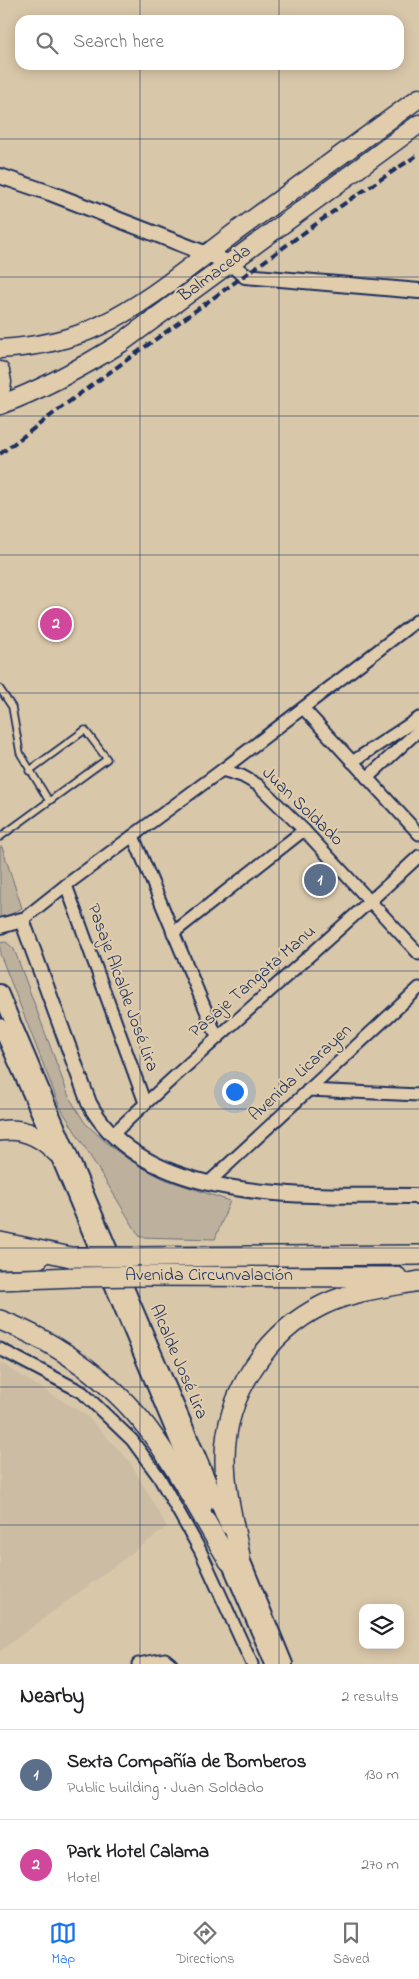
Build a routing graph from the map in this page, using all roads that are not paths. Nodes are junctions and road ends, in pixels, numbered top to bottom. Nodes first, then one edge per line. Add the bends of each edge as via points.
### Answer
1 (419, 98) edge
2 (419, 124) edge
3 (0, 176) edge
4 (206, 254) junction
5 (230, 263) junction
6 (419, 292) edge
7 (0, 350) edge
8 (0, 371) edge
9 (0, 393) edge
10 (0, 405) edge
11 (419, 619) edge
12 (0, 689) edge
13 (303, 708) junction
14 (419, 718) edge
15 (419, 730) edge
16 (352, 762) junction
17 (222, 770) junction
18 (29, 771) junction
19 (367, 778) junction
20 (49, 801) junction
21 (304, 830) junction
22 (419, 834) edge
23 (133, 836) junction
24 (0, 837) edge
25 (419, 856) edge
26 (66, 885) junction
27 (370, 902) junction
28 (22, 920) junction
29 (0, 926) edge
30 (173, 932) junction
31 (419, 954) edge
32 (419, 988) edge
33 (0, 992) edge
34 (0, 1026) edge
35 (217, 1037) junction
36 (308, 1090) junction
37 (419, 1095) edge
38 (145, 1103) junction
39 (0, 1131) edge
40 (112, 1135) junction
41 (57, 1153) junction
42 (207, 1184) junction
43 (419, 1196) edge
44 (0, 1242) edge
45 (419, 1255) edge
46 (71, 1257) junction
47 (0, 1260) edge
48 (419, 1279) edge
49 (0, 1280) edge
50 (0, 1320) edge
51 (0, 1348) edge
52 (235, 1558) junction
53 (138, 1664) edge
54 (171, 1664) edge
55 (252, 1664) edge
56 (273, 1664) edge
57 (285, 1664) edge

1 - 4 main road, Balmaceda
2 - 5 main road, Balmaceda
3 - 4 street via 50,192
4 - 5 street
4 - 7 main road, Balmaceda via 133,306 97,327 58,341
5 - 6 street via 245,276
5 - 10 main road, Balmaceda via 98,358
8 - 9 main road
11 - 13 street
12 - 18 lane via 12,707 20,753
13 - 16 street
13 - 17 street
14 - 16 street
15 - 19 street
16 - 19 street
17 - 21 street, Juan Soldado via 258,785
17 - 23 street
18 - 20 lane
18 - 20 lane via 85,730 106,759
19 - 22 street
20 - 24 lane
21 - 27 street, Juan Soldado
21 - 30 street
23 - 26 street
23 - 30 street
25 - 27 street, Pasaje Tangata Manu
26 - 28 street
26 - 38 street, Pasaje Alcalde José Lira
27 - 31 street, Juan Soldado
27 - 35 street, Pasaje Tangata Manu
28 - 29 street
28 - 40 street via 89,1103
30 - 35 street
32 - 36 street, Avenida Licarayen
33 - 52 street, Alcalde José Lira
34 - 41 street, Alcalde José Lira
35 - 38 street, Pasaje Tangata Manu
36 - 37 street
36 - 42 street, Avenida Licarayen
38 - 40 street, Pasaje Tangata Manu
39 - 41 highway via 16,1130 35,1135
40 - 42 street via 150,1162
41 - 52 street, Alcalde José Lira
42 - 43 street via 277,1193
44 - 46 highway
45 - 46 highway, Avenida Circunvalación, bridge
46 - 47 highway, Avenida Circunvalación
48 - 49 highway, Avenida Circunvalación, bridge via 74,1276
48 - 52 highway via 325,1304 285,1331 254,1367 233,1411 226,1442
50 - 52 highway via 70,1357 125,1403 156,1440
51 - 55 street via 82,1392 132,1440 160,1477 200,1550
52 - 56 street, Alcalde José Lira
52 - 57 street, Alcalde José Lira
53 - 54 street via 165,1660

